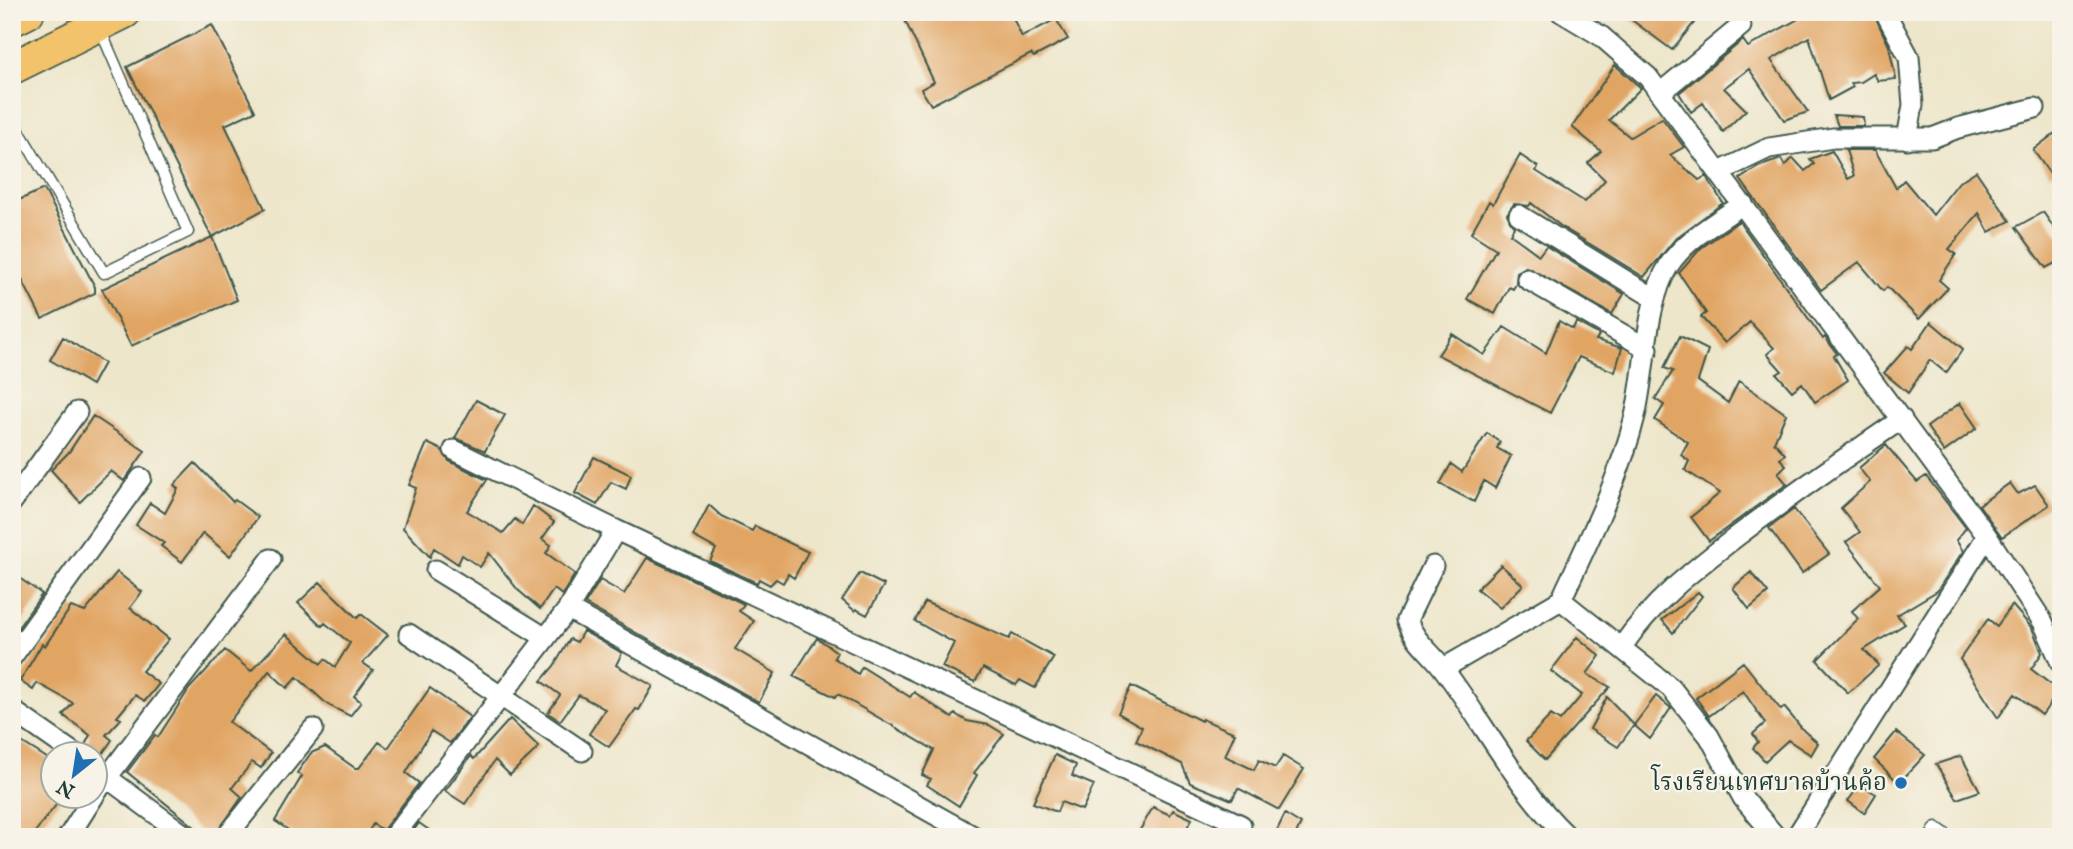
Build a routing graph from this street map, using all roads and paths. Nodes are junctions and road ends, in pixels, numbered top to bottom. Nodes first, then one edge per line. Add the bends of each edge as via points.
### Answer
1 (28, 12) edge
2 (1561, 12) edge
3 (1885, 12) edge
4 (112, 19) edge
5 (12, 20) edge
6 (1741, 26) dead end
7 (12, 68) edge
8 (1660, 93) junction
9 (2035, 108) dead end
10 (12, 119) edge
11 (1907, 139) junction
12 (1719, 173) junction
13 (1743, 204) junction
14 (1519, 215) dead end
15 (1527, 279) dead end
16 (1654, 298) junction
17 (1648, 349) junction
18 (77, 412) dead end
19 (1902, 419) junction
20 (454, 450) dead end
21 (141, 478) dead end
22 (12, 502) edge
23 (617, 530) junction
24 (1987, 536) junction
25 (271, 559) dead end
26 (1433, 566) dead end
27 (436, 570) dead end
28 (1561, 600) junction
29 (568, 609) junction
30 (409, 634) dead end
31 (546, 638) junction
32 (1621, 648) junction
33 (12, 657) edge
34 (2061, 663) edge
35 (1444, 668) junction
36 (500, 698) junction
37 (12, 710) edge
38 (313, 729) dead end
39 (55, 740) edge
40 (582, 751) dead end
41 (108, 762) edge
42 (108, 778) edge
43 (85, 810) edge
44 (1241, 825) dead end
45 (68, 837) edge
46 (187, 837) edge
47 (226, 837) edge
48 (393, 837) edge
49 (975, 837) edge
50 (1568, 837) edge
51 (1776, 837) edge
52 (1796, 837) edge
53 (1930, 837) edge
54 (1950, 837) edge

1 - 5 main road
2 - 8 street via 1601,36
3 - 11 street via 1909,57 1913,105
4 - 7 main road
4 - 10 lane via 188,232 104,273
6 - 8 street
8 - 12 street
9 - 11 street via 1932,138
11 - 12 street via 1833,138 1769,148
12 - 13 street
13 - 16 street via 1683,246
13 - 19 street
14 - 16 street
15 - 17 street
16 - 17 street
17 - 28 street via 1615,486
18 - 22 street
19 - 24 street
19 - 32 street via 1795,492 1669,589 1643,615
20 - 23 street
21 - 33 street
23 - 29 street
23 - 44 street
24 - 34 street via 2043,622
24 - 52 street
25 - 41 street
26 - 35 street via 1407,620 1414,639
27 - 31 street
28 - 32 street
28 - 35 street
29 - 31 street
29 - 49 street
30 - 36 street
31 - 36 street
32 - 51 street via 1671,688 1709,736 1744,798
35 - 50 street via 1543,813
36 - 40 street
36 - 48 street
37 - 39 street
38 - 47 street
42 - 46 street
43 - 45 street
53 - 54 lane via 1936,827

